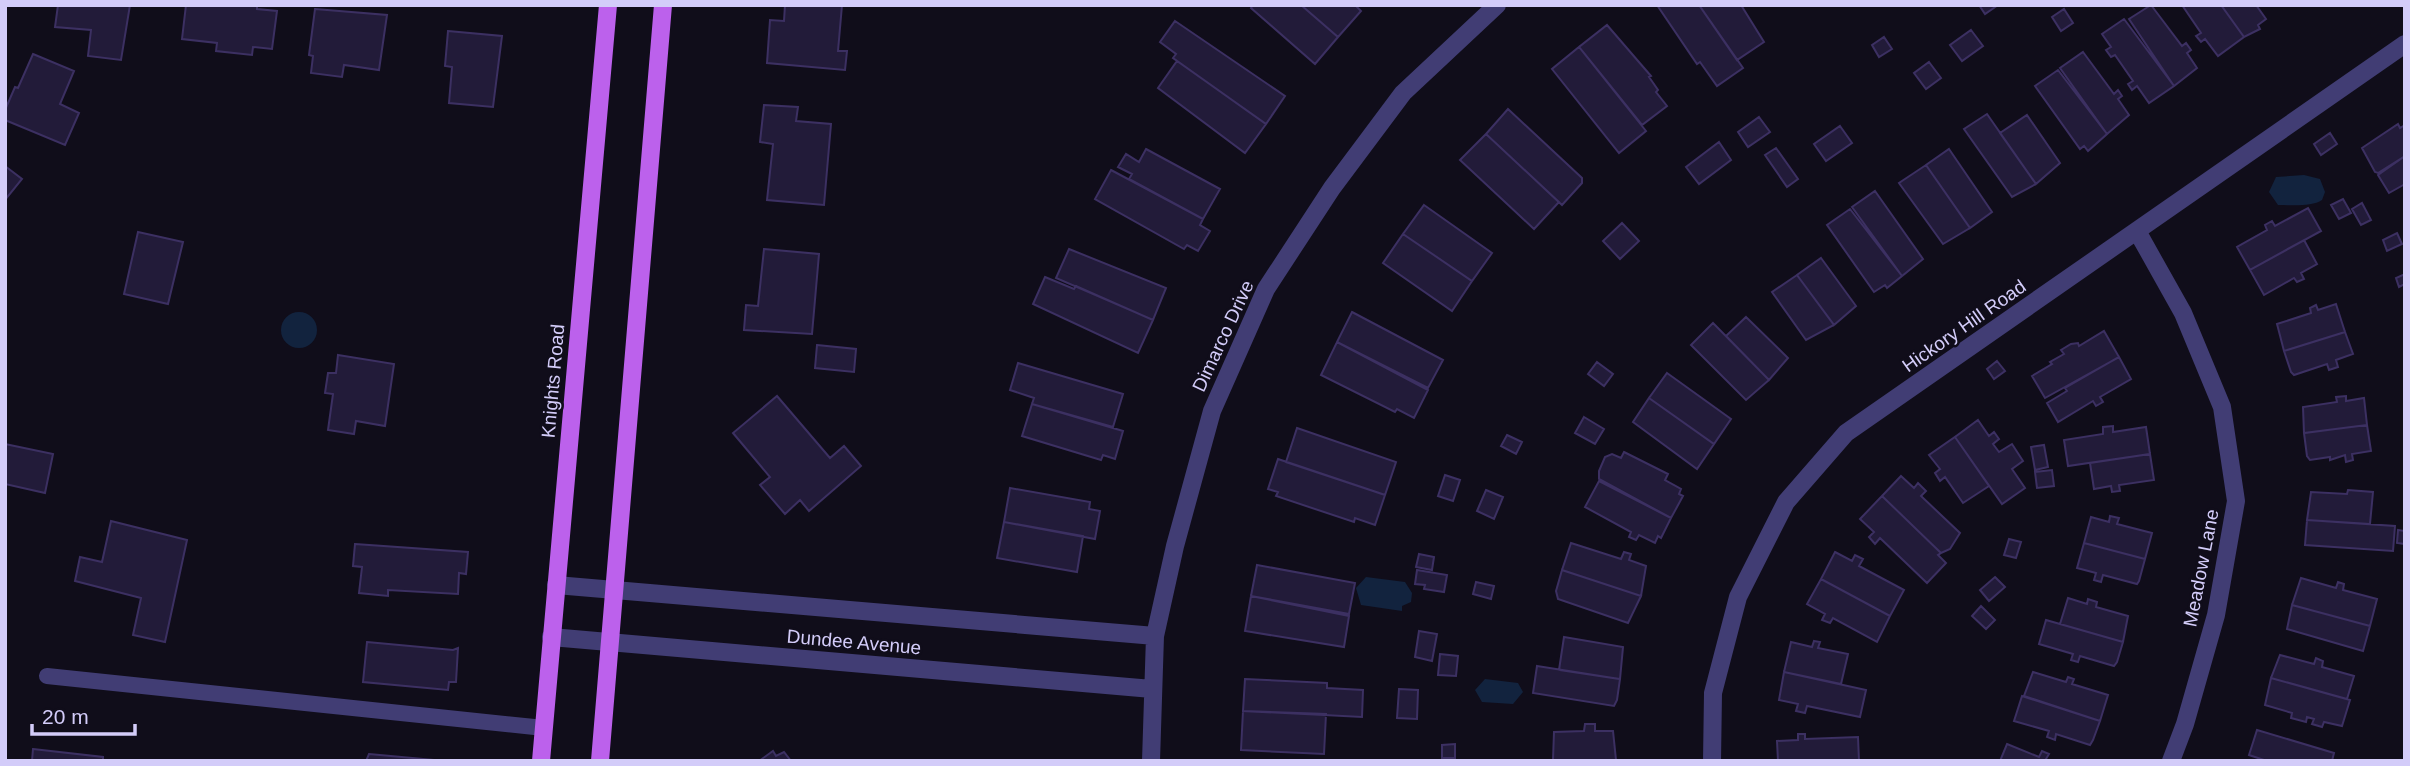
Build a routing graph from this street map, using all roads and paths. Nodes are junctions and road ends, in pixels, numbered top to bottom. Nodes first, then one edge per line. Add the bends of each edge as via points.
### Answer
1 (608, 5) edge
2 (663, 5) edge
3 (1497, 5) edge
4 (2405, 44) edge
5 (2137, 232) junction
6 (556, 585) junction
7 (615, 590) junction
8 (1155, 636) junction
9 (551, 637) junction
10 (611, 641) junction
11 (47, 676) dead end
12 (1152, 689) junction
13 (544, 728) junction
14 (541, 761) edge
15 (600, 761) edge
16 (1151, 761) edge
17 (1712, 761) edge
18 (2171, 761) edge

1 - 6 main road, Knights Road
2 - 7 main road
3 - 8 street, Dimarco Drive via 1404,93 1332,188 1266,289 1212,411
4 - 5 street, Hickory Hill Road
5 - 17 street, Hickory Hill Road via 1846,433 1786,502 1738,597 1713,692
5 - 18 street, Meadow Lane via 2183,313 2222,407 2236,502 2216,615
6 - 7 street, Dundee Avenue
6 - 9 main road, Knights Road
7 - 8 street, Dundee Avenue
7 - 10 main road
8 - 12 street, Dimarco Drive
9 - 10 street, Dundee Avenue
9 - 13 main road, Knights Road
10 - 12 street, Dundee Avenue
10 - 15 main road
11 - 13 lane
12 - 16 street, Dimarco Drive
13 - 14 main road, Knights Road

